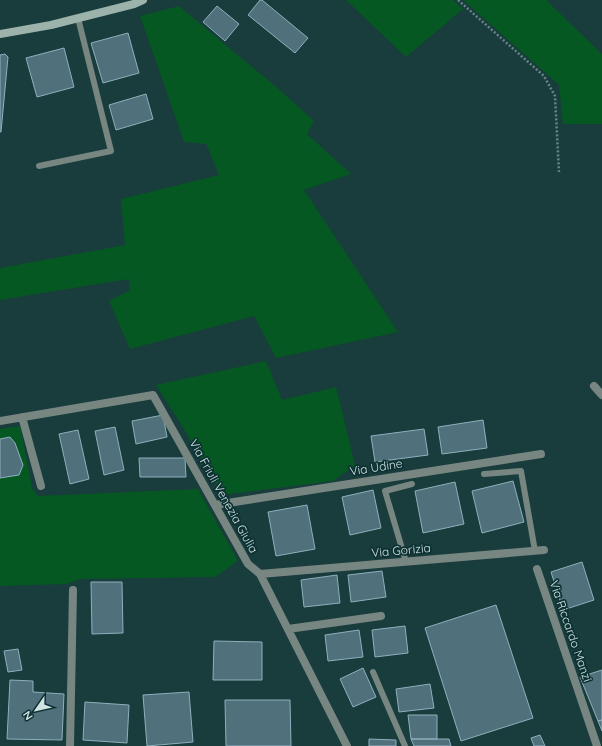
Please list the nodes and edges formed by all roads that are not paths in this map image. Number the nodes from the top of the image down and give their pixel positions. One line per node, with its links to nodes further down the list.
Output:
1 (144, 0): 2 (street)
2 (78, 18): 3 (street); 4 (lane)
3 (0, 34)
4 (39, 166)
5 (594, 386): 6 (street)
6 (602, 395)
7 (22, 417): 8 (street, Via Friuli Venezia Giulia); 12 (street); 13 (street, Via Friuli Venezia Giulia)
8 (0, 421)
9 (541, 454): 13 (street, Via Udine)
10 (484, 474): 15 (lane)
11 (412, 484): 16 (lane)
12 (41, 486)
13 (215, 504): 18 (street, Via Friuli Venezia Giulia)
14 (544, 550): 15 (street, Via Gorizia)
15 (535, 551): 16 (street, Via Gorizia)
16 (406, 562): 18 (street, Via Gorizia)
17 (537, 569): 26 (street, Via Riccardo Manzi)
18 (260, 574): 21 (street, Via Friuli Venezia Giulia)
19 (73, 590): 23 (street)
20 (381, 616): 21 (street)
21 (288, 629): 24 (street, Via Friuli Venezia Giulia)
22 (373, 672): 25 (lane)
23 (70, 746)
24 (347, 746)
25 (405, 746)
26 (597, 746)

